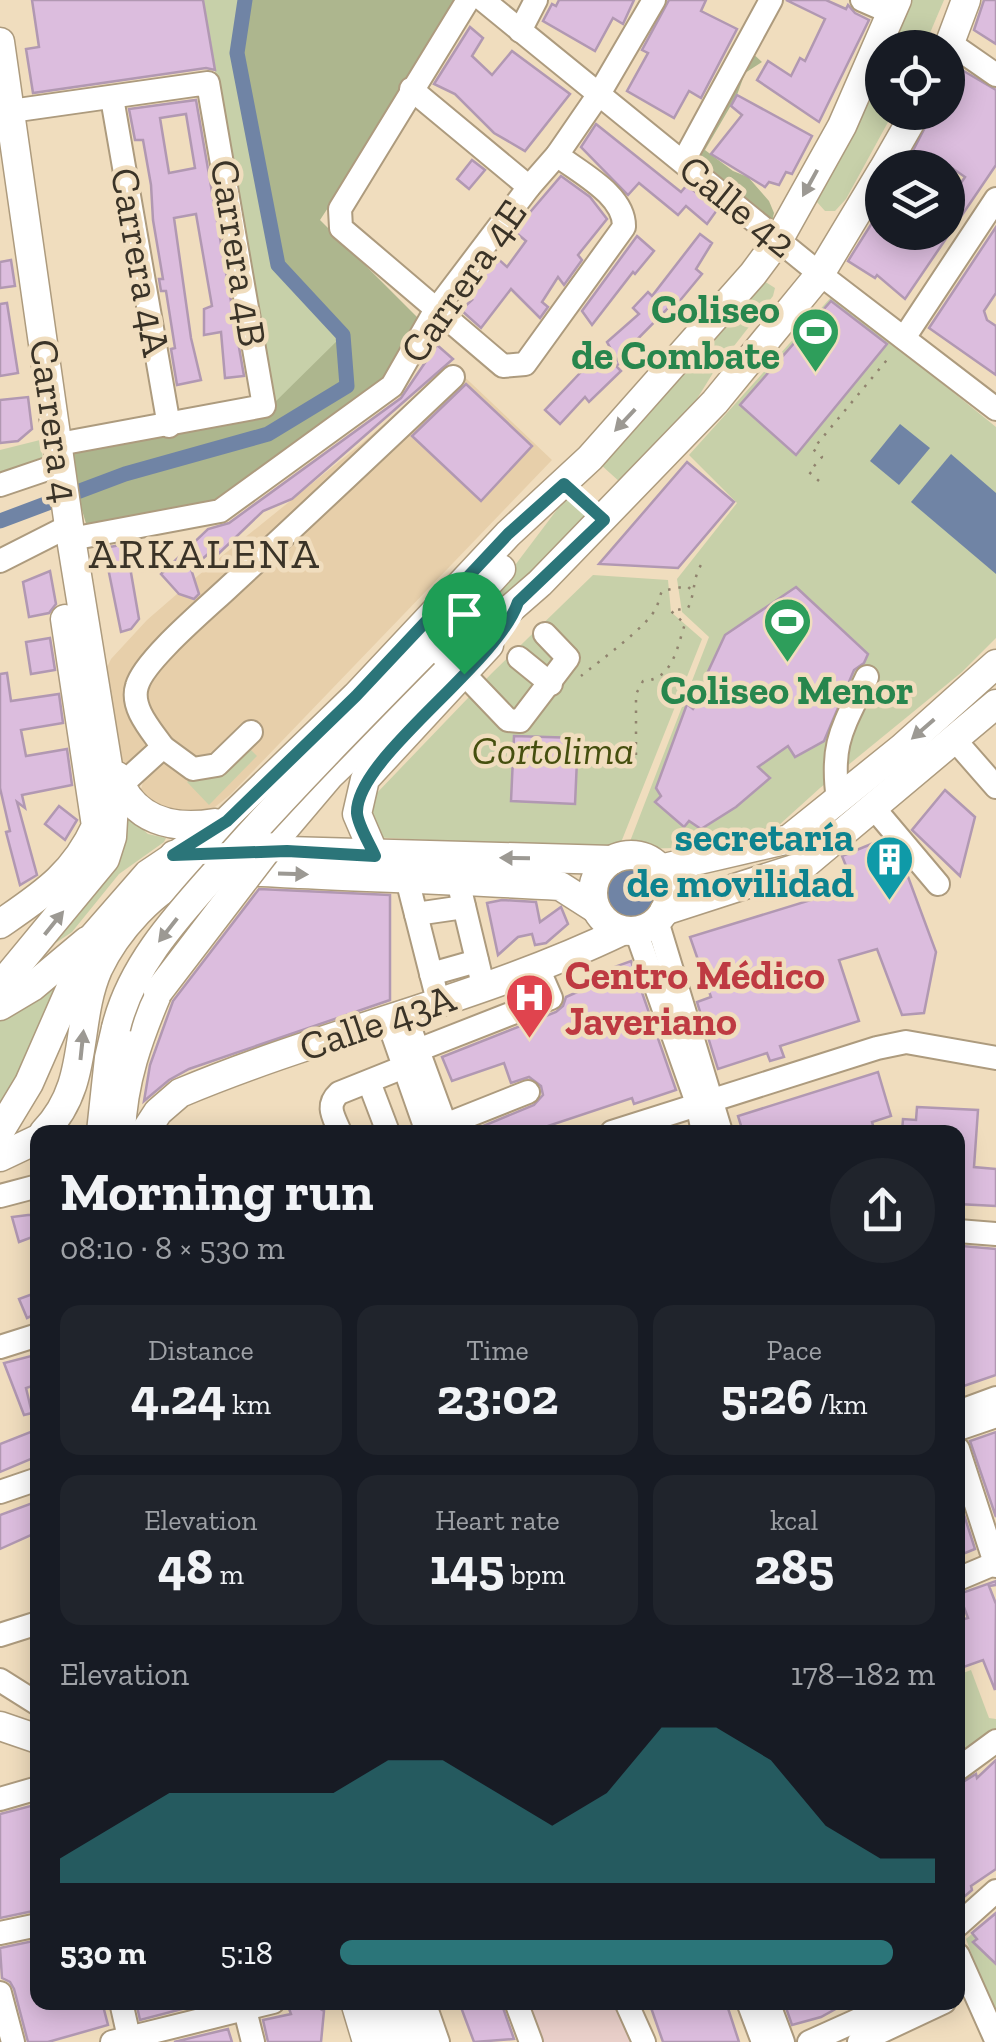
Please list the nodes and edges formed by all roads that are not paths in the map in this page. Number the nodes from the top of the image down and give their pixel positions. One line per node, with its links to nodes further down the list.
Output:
1 (468, 0): 14 (street)
2 (482, 0): 10 (street, Calle 42)
3 (536, 0): 10 (street)
4 (654, 0): 15 (street, Carrera 4E)
5 (771, 0): 19 (street)
6 (862, 0): 8 (street)
7 (966, 0): 9 (main road)
8 (894, 7): 24 (main road, one-way to 24)
9 (955, 30)
10 (520, 31): 15 (street, Calle 42)
11 (0, 42): 17 (main road, Carrera 4)
12 (965, 55): 13 (street)
13 (996, 74)
14 (411, 89): 21 (street); 26 (street)
15 (599, 94): 18 (street, Carrera 4E); 19 (street, Calle 42)
16 (112, 98): 17 (street); 30 (street, Carrera 4A); 30 (street, Carrera 4B)
17 (11, 111): 31 (main road, Carrera 4)
18 (557, 155): 21 (street, Carrera 4E); 26 (street)
19 (683, 162): 24 (street, Calle 42)
20 (0, 163): 31 (main road, Carrera 4)
21 (528, 187): 26 (street, Carrera 4E)
22 (865, 199): 25 (main road)
23 (996, 199): 27 (street)
24 (779, 239): 25 (street, Calle 42); 33 (main road, one-way to 33)
25 (820, 274): 27 (street, Calle 42); 39 (main road)
26 (435, 311): 34 (street, Carrera 4E)
27 (899, 344): 29 (street, Calle 42)
28 (453, 377): 45 (street)
29 (996, 409)
30 (169, 426): 31 (street)
31 (56, 467): 32 (street); 34 (main road, Carrera 4)
32 (0, 485)
33 (542, 505): 39 (main road); 51 (main road)
34 (62, 528): 35 (street); 46 (main road, Carrera 4); 62 (main road, Carrera 4)
35 (0, 561)
36 (545, 634): 41 (street)
37 (520, 658): 41 (street)
38 (996, 664): 49 (main road, one-way to 49)
39 (442, 666): 41 (street); 53 (main road); 76 (main road, one-way to 76, bridge); 77 (main road, bridge)
40 (867, 677): 49 (street)
41 (550, 684)
42 (996, 704): 44 (main road, Calle 43A)
43 (251, 732): 45 (street)
44 (954, 740): 48 (street); 50 (main road, Calle 43A)
45 (164, 747): 47 (street)
46 (106, 748): 47 (main road); 66 (main road, Carrera 4, one-way to 46)
47 (120, 786): 51 (main road)
48 (996, 786)
49 (838, 800): 55 (main road)
50 (874, 807): 57 (street); 61 (main road, Calle 43A)
51 (227, 821): 52 (main road)
52 (173, 855): 53 (main road); 63 (main road)
53 (375, 856): 54 (main road, one-way to 53)
54 (612, 860): 55 (main road); 59 (main road)
55 (660, 869): 61 (main road)
56 (407, 879): 58 (main road); 60 (street); 75 (main road, one-way to 56)
57 (938, 884)
58 (461, 894): 59 (main road); 60 (street); 65 (street)
59 (596, 909): 61 (main road)
60 (416, 914): 67 (street)
61 (645, 923): 64 (main road, Calle 43A); 74 (street)
62 (0, 924)
63 (85, 943): 68 (main road); 87 (main road)
64 (538, 968): 65 (main road, Calle 43A); 71 (street)
65 (480, 973): 67 (main road, Calle 43A)
66 (0, 986)
67 (434, 988): 69 (main road, Calle 43A)
68 (0, 1006)
69 (395, 1015): 71 (street); 78 (main road, Calle 43A)
70 (996, 1058): 74 (street)
71 (411, 1059): 72 (street); 81 (street)
72 (369, 1082): 79 (street); 80 (street)
73 (528, 1092): 82 (street)
74 (705, 1101): 83 (street); 84 (street); 85 (street)
75 (52, 1125)
76 (102, 1125)
77 (121, 1125)
78 (150, 1125)
79 (337, 1125)
80 (385, 1125)
81 (438, 1125)
82 (452, 1125)
83 (633, 1125)
84 (703, 1125)
85 (717, 1125)
86 (30, 1142): 87 (main road)
87 (2, 1148)
88 (30, 1188): 89 (street)
89 (1, 1194)
90 (965, 1232): 91 (street)
91 (996, 1234)
92 (30, 1338): 93 (street)
93 (0, 1347)
94 (996, 1398): 95 (street)
95 (965, 1409)
96 (996, 1416): 97 (street)
97 (965, 1427)
98 (965, 1470): 101 (street)
99 (30, 1482): 100 (street)
100 (0, 1492)
101 (996, 1564): 102 (street)
102 (965, 1575)
103 (30, 1626): 104 (street)
104 (0, 1635)
105 (0, 1680): 106 (street)
106 (30, 1699)
107 (0, 1726): 108 (main road)
108 (30, 1736)
109 (996, 1742): 110 (street)
110 (965, 1765)
111 (30, 1790): 112 (street)
112 (0, 1799)
113 (996, 1891): 114 (street)
114 (965, 1920)
115 (30, 1927): 116 (street)
116 (0, 1933)
117 (965, 1992): 131 (street)
118 (0, 1993): 133 (street)
119 (122, 2010): 132 (street)
120 (230, 2010): 132 (street)
121 (245, 2010): 134 (street)
122 (405, 2010): 136 (main road)
123 (427, 2010): 137 (street)
124 (519, 2010): 138 (street)
125 (630, 2010): 139 (street)
126 (751, 2010): 140 (street)
127 (771, 2010): 141 (street)
128 (880, 2010): 142 (street)
129 (927, 2010): 143 (street)
130 (360, 2014): 135 (main road)
131 (996, 2040)
132 (124, 2041)
133 (13, 2042)
134 (252, 2042)
135 (394, 2042)
136 (414, 2042)
137 (438, 2042)
138 (531, 2042)
139 (644, 2042)
140 (763, 2042)
141 (782, 2042)
142 (808, 2042)
143 (859, 2042)

